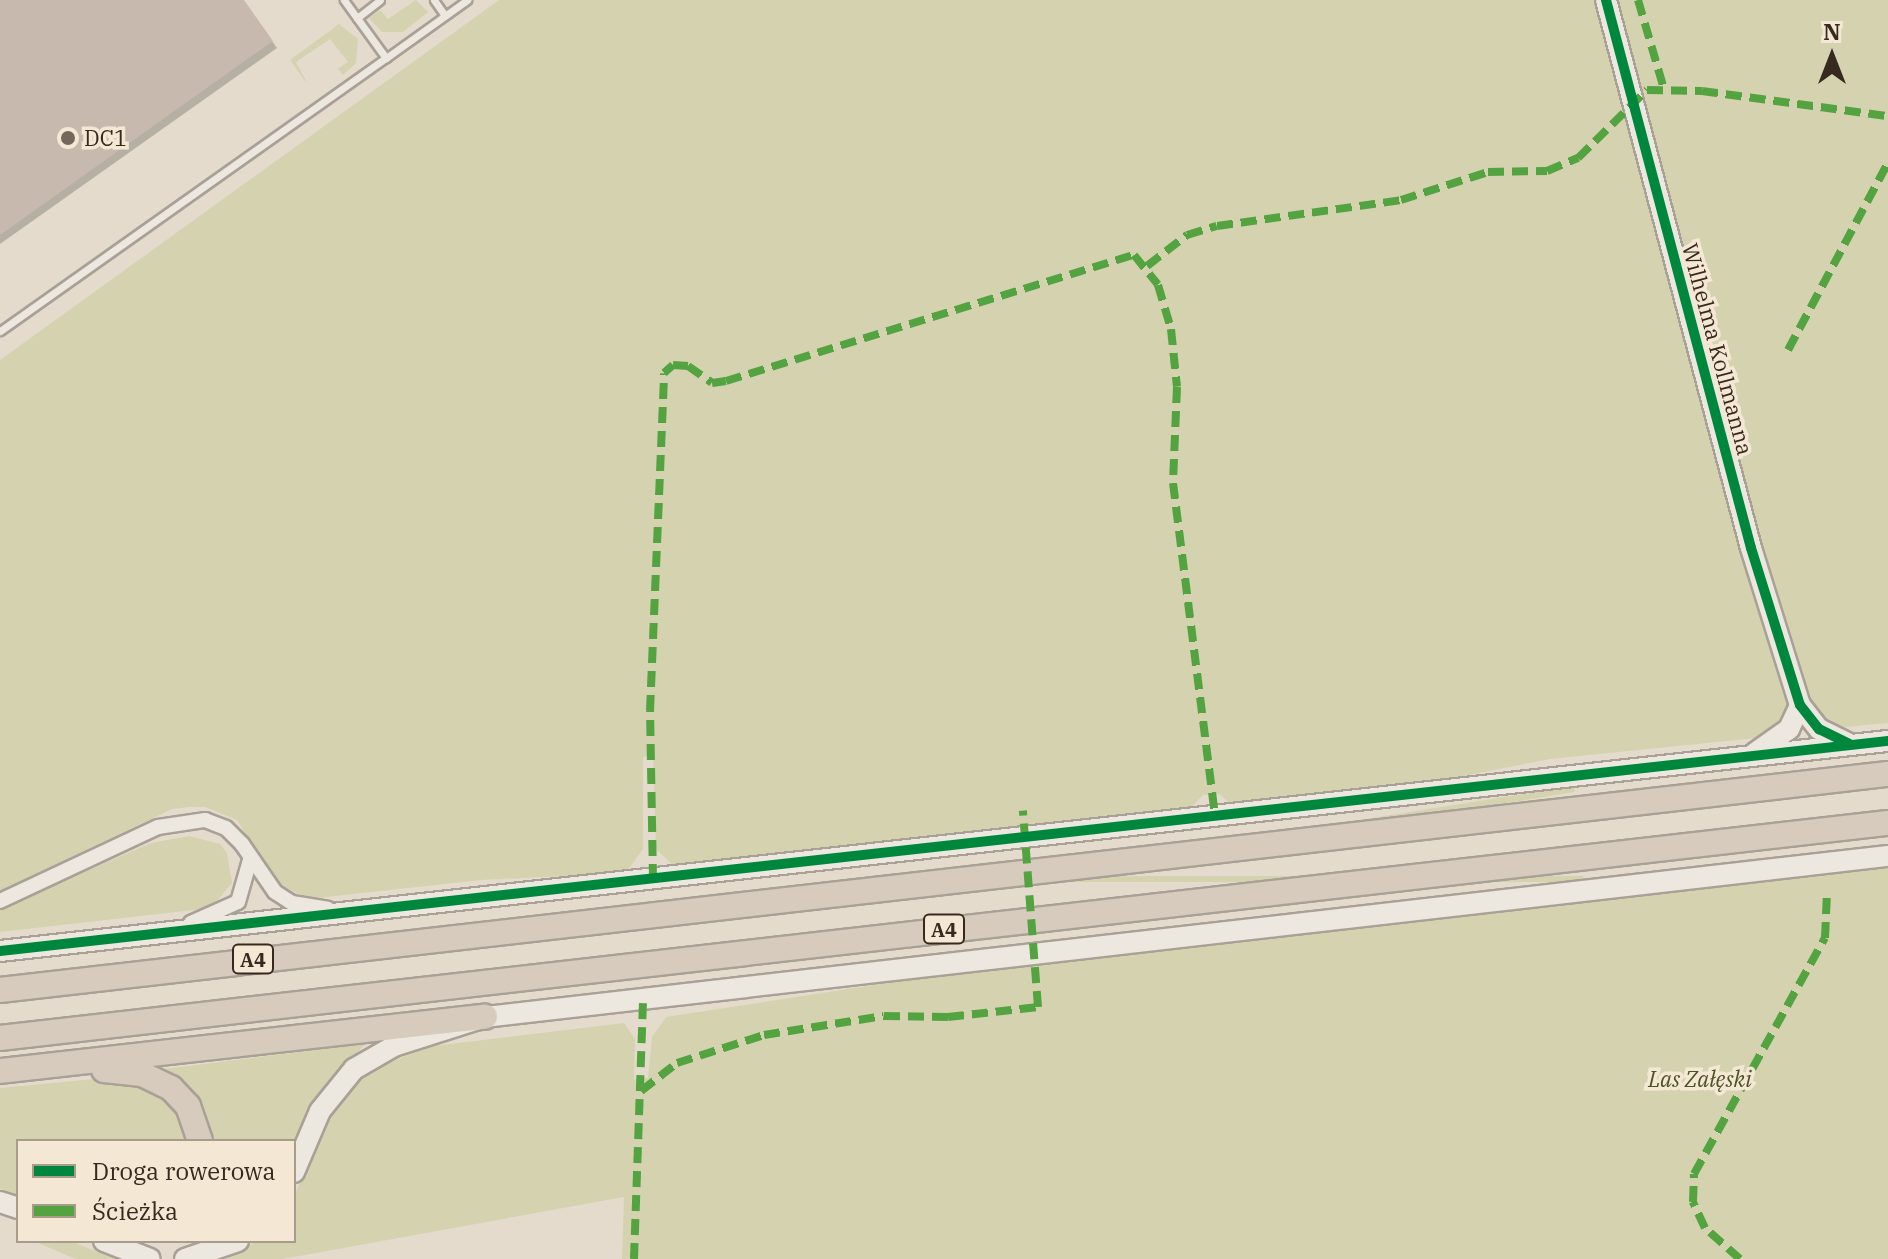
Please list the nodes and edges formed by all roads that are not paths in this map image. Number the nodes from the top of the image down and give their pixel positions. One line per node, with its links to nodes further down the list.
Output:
1 (344, 0): 7 (lane)
2 (380, 0): 7 (lane)
3 (434, 0): 6 (lane)
4 (467, 0): 6 (lane)
5 (1606, 0): 10 (street, Wilhelma Kollmanna)
6 (445, 16): 8 (lane)
7 (357, 18): 8 (lane)
8 (386, 58): 9 (lane)
9 (0, 331)
10 (1800, 705): 12 (street); 13 (street)
11 (1888, 741): 12 (street)
12 (1852, 745): 13 (street)
13 (1750, 756): 19 (street)
14 (1888, 774): 22 (highway, A4)
15 (1888, 823): 24 (highway, A4)
16 (1888, 856): 23 (street)
17 (250, 860): 18 (street); 19 (street); 20 (street)
18 (0, 901)
19 (348, 912): 20 (street)
20 (168, 931): 21 (street)
21 (0, 951)
22 (0, 990)
23 (485, 1017): 25 (highway); 28 (street)
24 (0, 1038)
25 (71, 1062): 26 (highway); 27 (highway)
26 (0, 1071)
27 (199, 1139)
28 (296, 1167)
29 (109, 1243): 31 (street)
30 (232, 1243): 32 (street)
31 (150, 1259)
32 (185, 1259)

